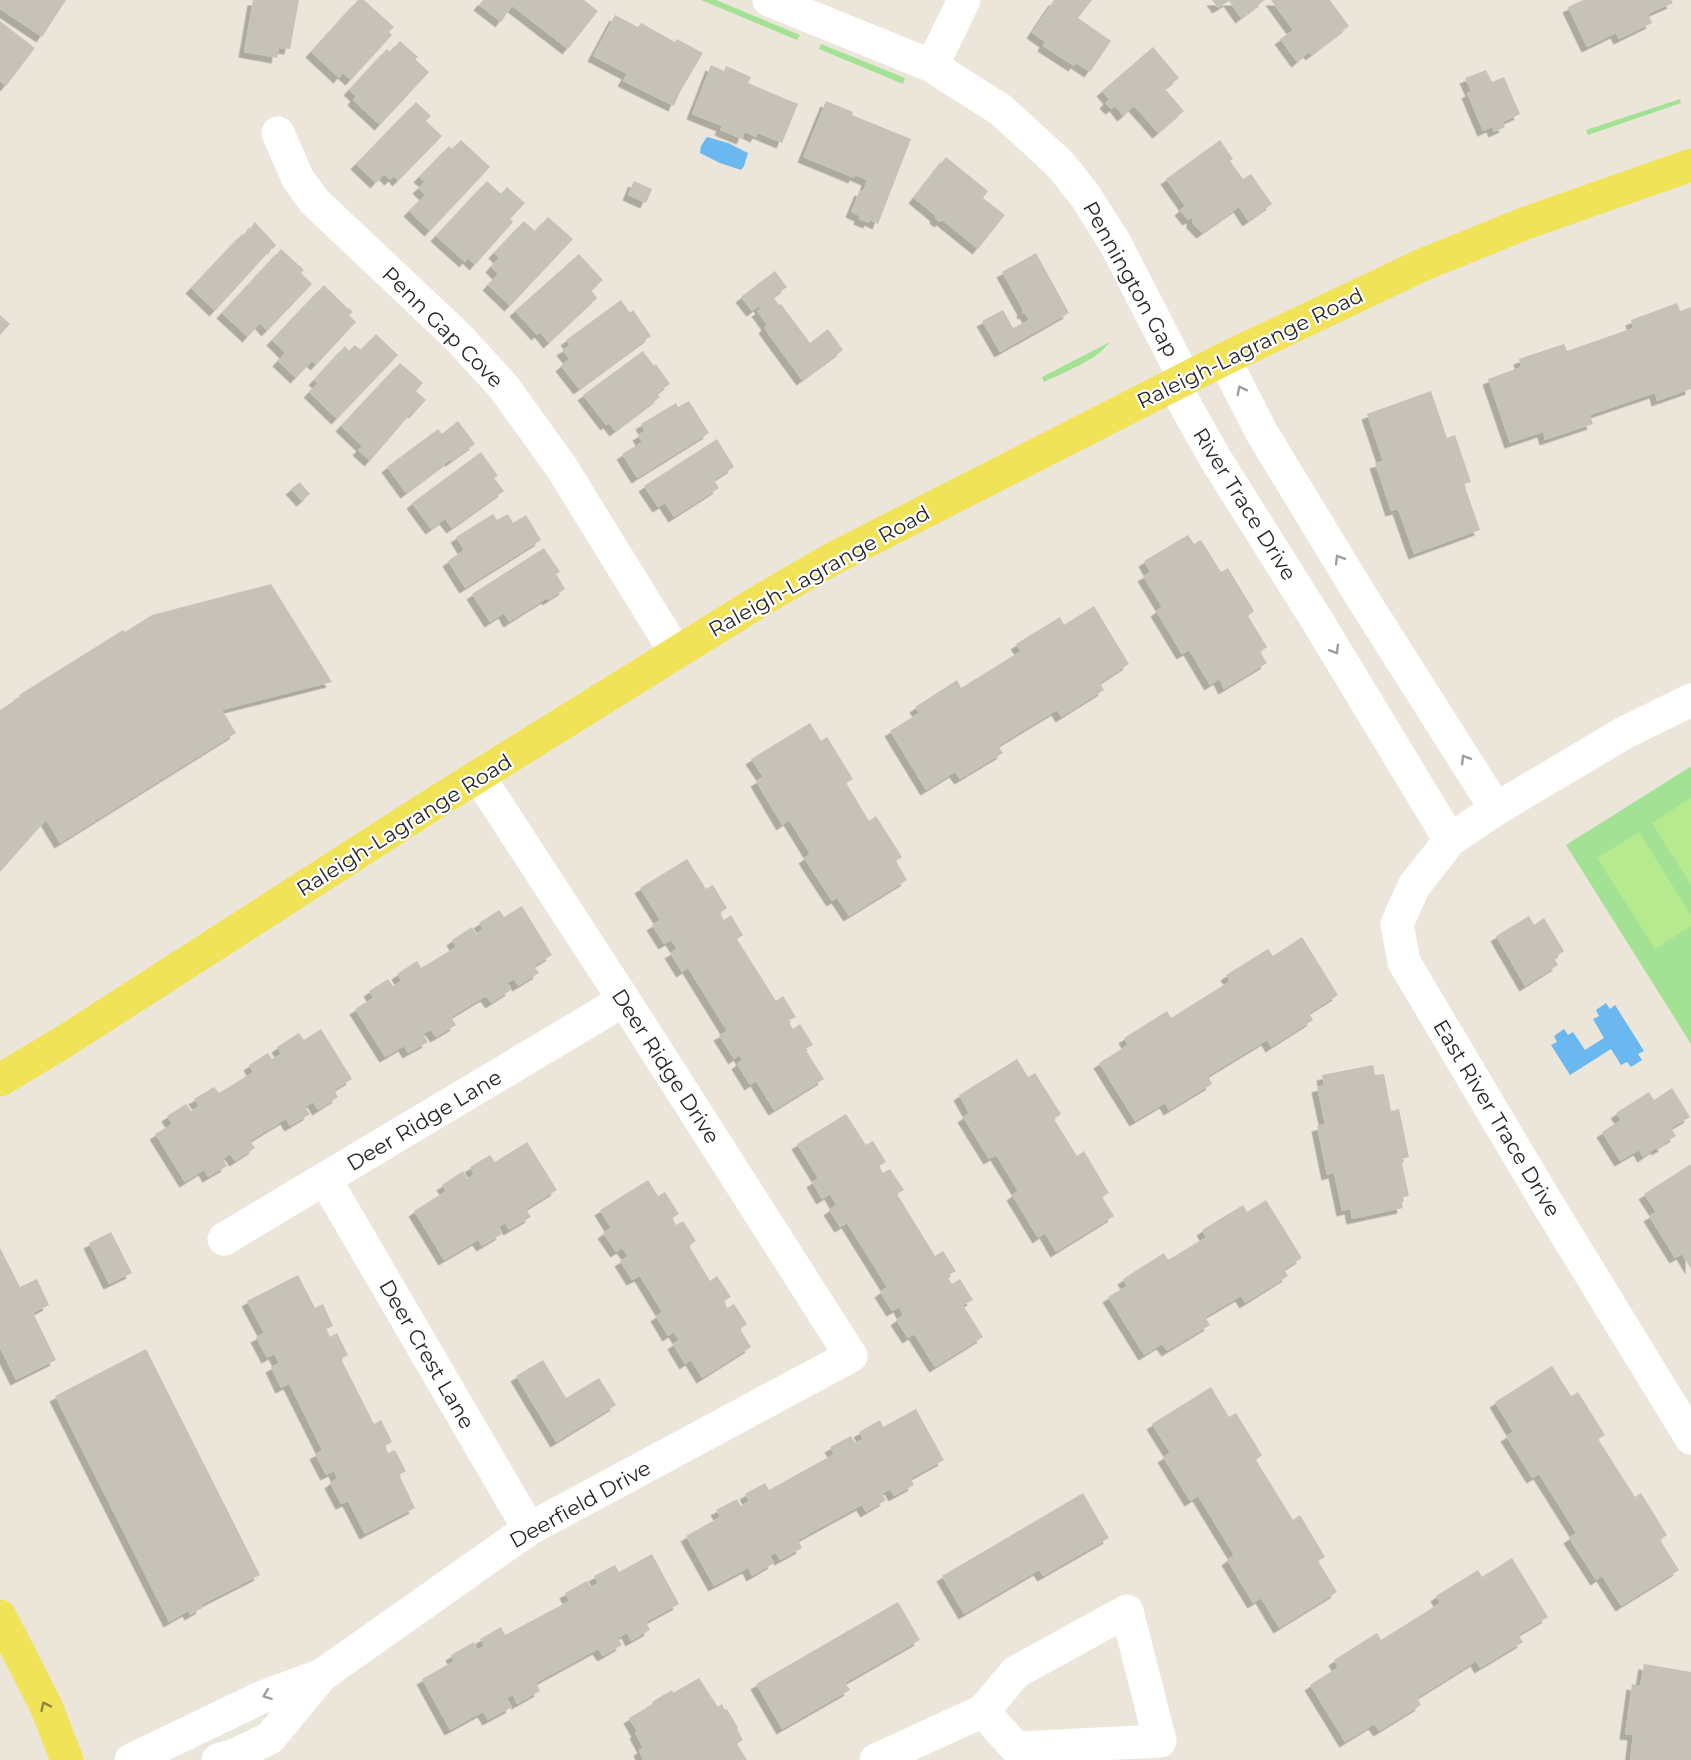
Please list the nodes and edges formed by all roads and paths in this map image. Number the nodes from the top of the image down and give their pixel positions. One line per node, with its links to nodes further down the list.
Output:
1 (769, 0): 3 (street, Pennington Gap)
2 (964, 0): 3 (street)
3 (932, 66): 7 (street, Pennington Gap)
4 (278, 133): 10 (street, Penn Gap Cove)
5 (1691, 165): 6 (main road, Raleigh-Lagrange Road)
6 (1224, 359): 7 (main road, Raleigh-Lagrange Road); 8 (street, one-way to 6)
7 (1180, 382): 9 (street, River Trace Drive); 10 (main road, Raleigh-Lagrange Road)
8 (1361, 596): 9 (street); 13 (street, one-way to 8)
9 (1318, 622): 14 (street, River Trace Drive, one-way to 14)
10 (676, 652): 12 (main road, Raleigh-Lagrange Road)
11 (1691, 700): 13 (street, East River Trace Drive)
12 (479, 777): 15 (street, Deer Ridge Drive); 16 (main road, Raleigh-Lagrange Road)
13 (1496, 809): 14 (street, East River Trace Drive)
14 (1450, 840): 20 (street, East River Trace Drive)
15 (624, 1000): 17 (street, Deer Ridge Lane); 19 (street, Deer Ridge Drive)
16 (0, 1080)
17 (325, 1179): 18 (street, Deer Ridge Lane); 21 (street, Deer Crest Lane)
18 (224, 1239)
19 (851, 1356): 21 (street, Deerfield Drive)
20 (1691, 1438)
21 (529, 1529): 23 (street, Deerfield Drive)
22 (4, 1632): 25 (main road, one-way to 22)
23 (322, 1675): 26 (street, Deerfield Drive, one-way to 26); 27 (street, Deerfield Drive)
24 (983, 1712): 24 (street); 28 (street)
25 (67, 1760)
26 (131, 1760)
27 (218, 1760)
28 (876, 1760)

